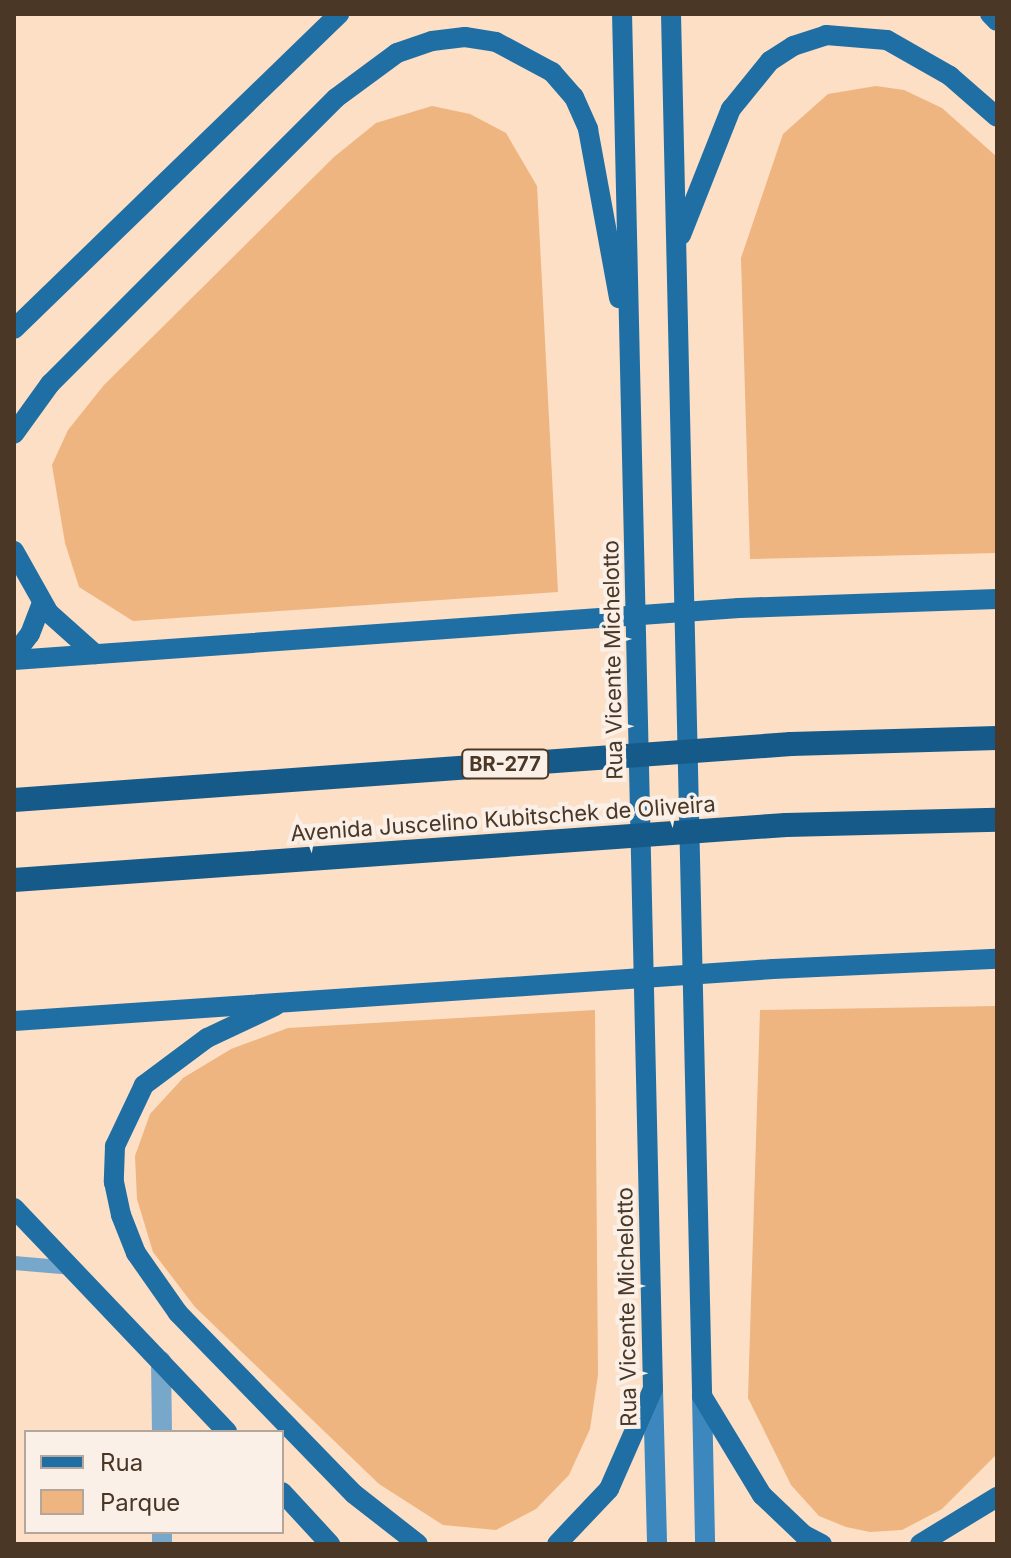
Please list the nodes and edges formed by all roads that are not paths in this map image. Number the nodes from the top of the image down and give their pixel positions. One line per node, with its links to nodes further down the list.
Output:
1 (339, 14): 8 (main road)
2 (622, 14): 9 (main road, Rua Vicente Michelotto)
3 (671, 14): 7 (main road)
4 (990, 14): 5 (main road)
5 (997, 21)
6 (997, 117): 7 (main road)
7 (676, 250): 28 (main road)
8 (14, 329)
9 (630, 361): 10 (main road); 27 (main road, Rua Vicente Michelotto)
10 (14, 434)
11 (14, 551): 13 (main road)
12 (993, 598): 14 (main road)
13 (42, 602): 14 (main road); 15 (main road)
14 (95, 654): 15 (main road)
15 (14, 658)
16 (997, 738): 17 (highway, BR-277)
17 (14, 800)
18 (997, 820): 19 (highway, Avenida Juscelino Kubitschek de Oliveira)
19 (14, 880)
20 (997, 959): 21 (main road)
21 (287, 1000): 22 (main road); 34 (main road)
22 (14, 1021)
23 (14, 1208): 25 (main road)
24 (14, 1263): 25 (lane)
25 (73, 1268): 26 (main road)
26 (161, 1361): 29 (street); 30 (main road)
27 (653, 1389): 35 (main road); 36 (main road, Rua Vicente Michelotto)
28 (702, 1396): 37 (main road); 38 (main road)
29 (162, 1430)
30 (225, 1430)
31 (284, 1494): 33 (main road)
32 (997, 1497): 39 (main road)
33 (330, 1544)
34 (418, 1544)
35 (557, 1544)
36 (657, 1544)
37 (705, 1544)
38 (822, 1544)
39 (920, 1544)

